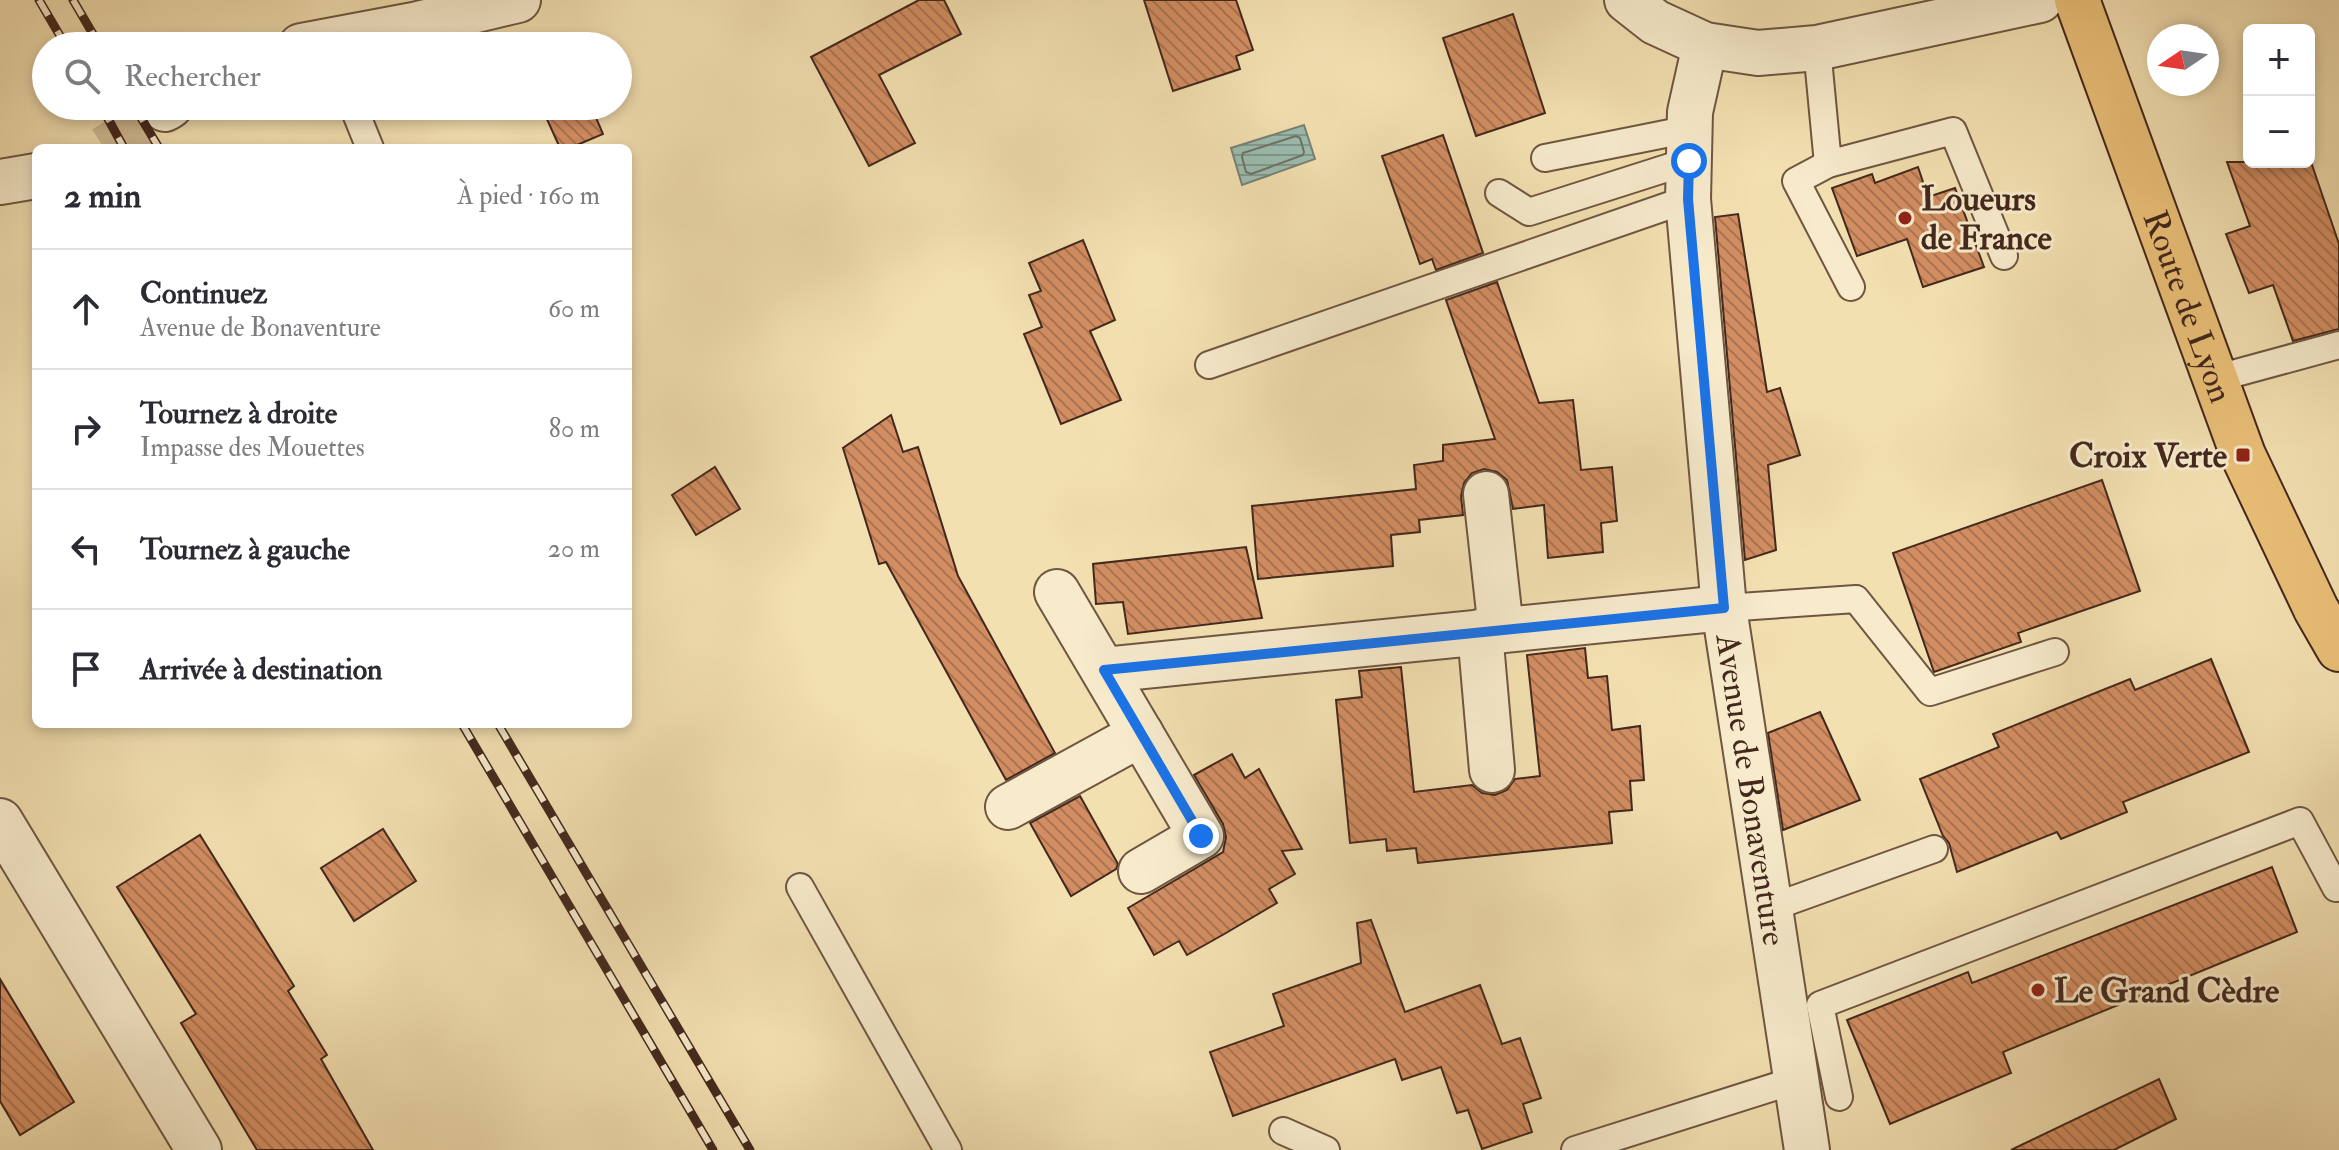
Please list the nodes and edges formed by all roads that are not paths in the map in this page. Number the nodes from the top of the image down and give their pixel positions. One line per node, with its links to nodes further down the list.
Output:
1 (518, 0): 5 (street)
2 (1627, 0): 7 (street)
3 (2040, 0): 8 (street)
4 (2077, 0): 21 (main road, Route de Lyon)
5 (414, 12): 6 (street)
6 (354, 32)
7 (1705, 45): 8 (street); 12 (street, Avenue de Bonaventure)
8 (1817, 48): 13 (lane)
9 (359, 120): 10 (lane)
10 (368, 144)
11 (1545, 158): 12 (lane)
12 (1689, 163): 16 (lane); 20 (lane); 24 (street, Avenue de Bonaventure)
13 (1828, 164): 17 (lane); 18 (lane)
14 (32, 177): 15 (street)
15 (0, 182)
16 (1499, 193)
17 (2004, 256)
18 (1851, 287)
19 (2339, 345): 21 (lane)
20 (1209, 365)
21 (2214, 379): 26 (main road, Route de Lyon)
22 (1486, 494): 25 (street)
23 (1057, 592): 28 (street)
24 (1724, 608): 25 (street); 27 (lane); 37 (street, Avenue de Bonaventure)
25 (1491, 631): 28 (street); 30 (street)
26 (2339, 649)
27 (2055, 652)
28 (1104, 670): 29 (street)
29 (1141, 734): 31 (street); 34 (street)
30 (1492, 770)
31 (1008, 807)
32 (0, 821): 41 (street)
33 (1934, 849): 37 (lane)
34 (1141, 871)
35 (800, 887): 42 (lane)
36 (2338, 890): 39 (lane)
37 (1770, 908): 38 (street, Avenue de Bonaventure)
38 (1796, 1080): 44 (lane); 45 (street, Avenue de Bonaventure)
39 (1839, 1097)
40 (1283, 1131): 43 (lane)
41 (199, 1150)
42 (948, 1150)
43 (1326, 1150)
44 (1575, 1150)
45 (1807, 1150)

